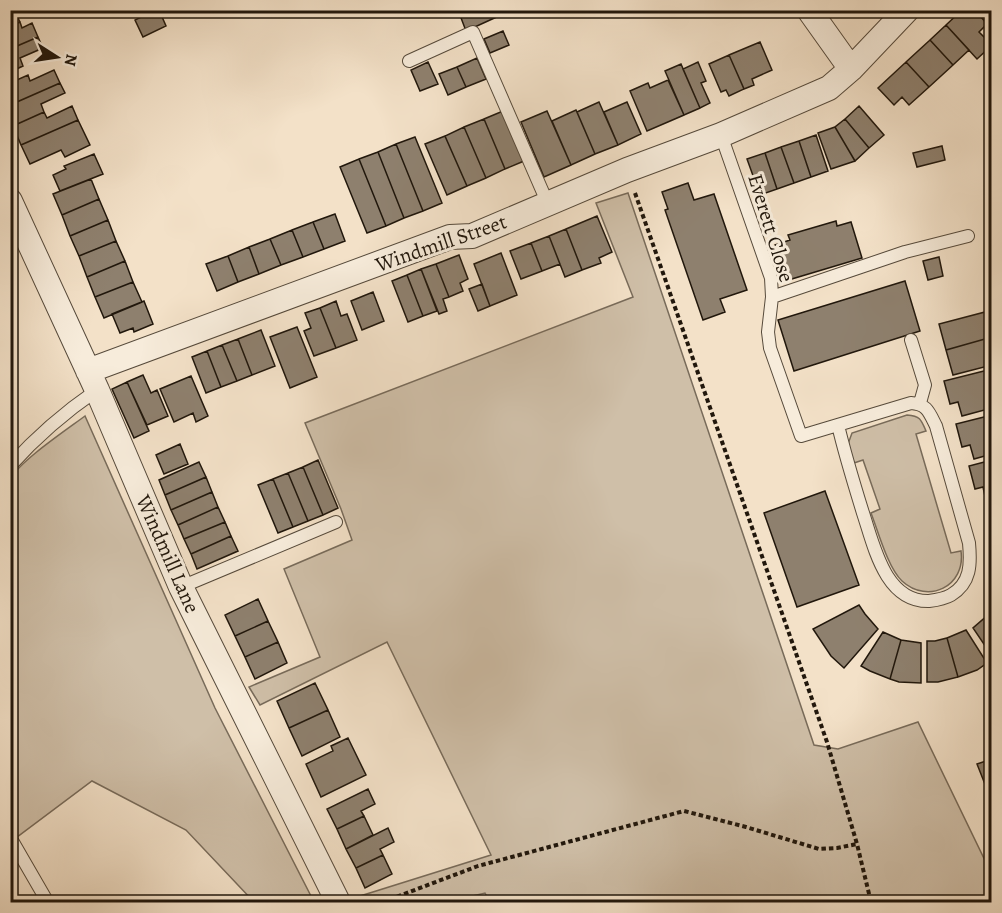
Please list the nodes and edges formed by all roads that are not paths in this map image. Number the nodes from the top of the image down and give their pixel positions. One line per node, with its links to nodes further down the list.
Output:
1 (809, 10): 4 (street)
2 (907, 10): 4 (street, Windmill Street)
3 (410, 61): 7 (lane)
4 (851, 69): 5 (street, Windmill Street)
5 (721, 135): 7 (street, Windmill Street); 9 (lane, Everett Close)
6 (10, 201): 11 (street, Windmill Lane)
7 (548, 204): 11 (street, Windmill Street)
8 (968, 236): 9 (lane)
9 (772, 297): 13 (lane, Everett Close)
10 (911, 340): 12 (lane)
11 (92, 380): 14 (lane); 16 (street, Windmill Lane)
12 (920, 403): 13 (lane); 13 (lane)
13 (838, 425)
14 (10, 466)
15 (336, 522): 16 (lane)
16 (181, 587): 19 (street, Windmill Lane)
17 (10, 837): 18 (lane)
18 (52, 903)
19 (338, 903)

